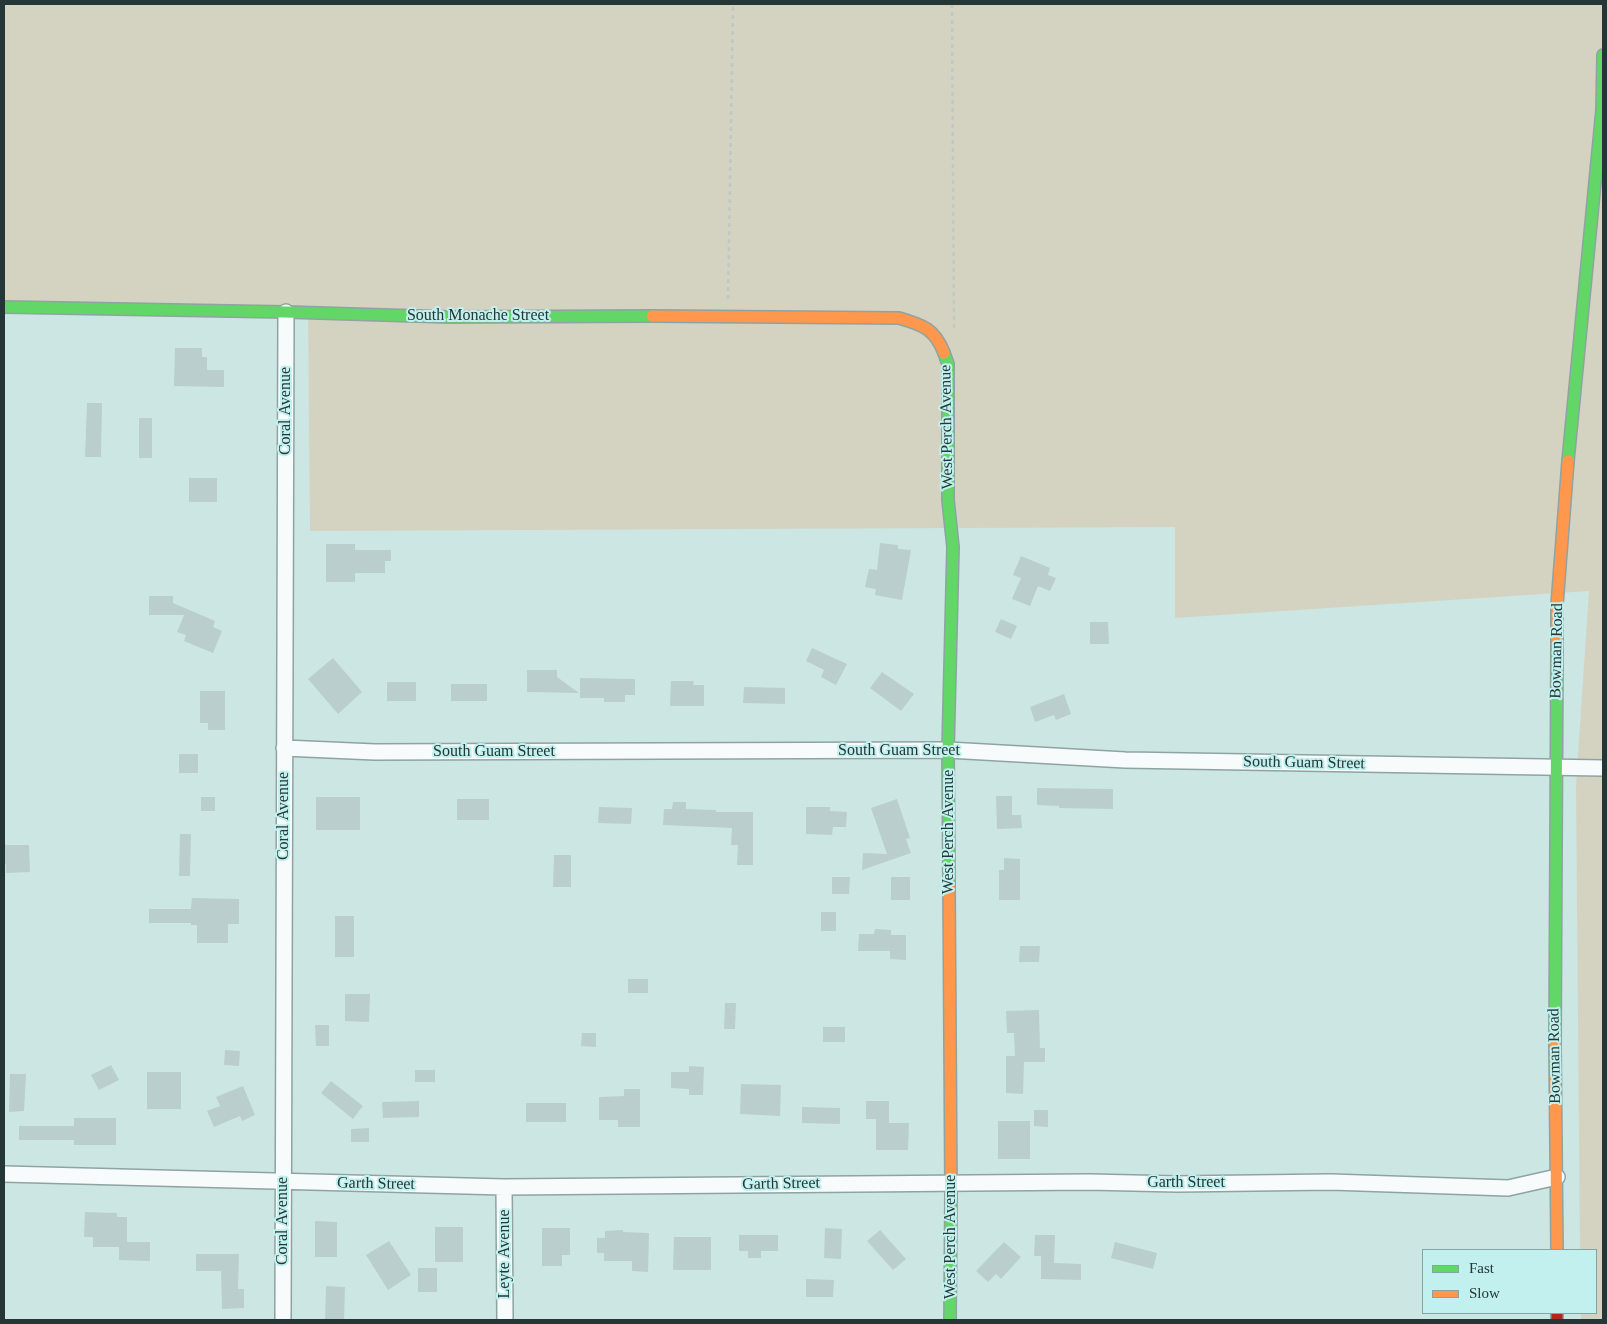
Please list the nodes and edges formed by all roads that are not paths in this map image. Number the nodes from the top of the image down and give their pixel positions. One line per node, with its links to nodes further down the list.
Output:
1 (1603, 55): 7 (street, Bowman Road)
2 (4, 307): 3 (street, South Monache Street)
3 (286, 312): 4 (street, South Monache Street); 5 (street, Coral Avenue)
4 (942, 345): 6 (street, West Perch Avenue)
5 (284, 748): 6 (street, South Guam Street); 11 (street, Coral Avenue)
6 (948, 750): 7 (street, South Guam Street); 12 (street, West Perch Avenue)
7 (1555, 767): 8 (street, South Guam Street); 10 (street, Bowman Road)
8 (1603, 768)
9 (4, 1174): 11 (street, Garth Street)
10 (1557, 1177): 12 (street, Garth Street); 14 (street, Bowman Road)
11 (283, 1182): 13 (street, Garth Street); 15 (street, Coral Avenue)
12 (951, 1182): 13 (street, Garth Street); 17 (street, West Perch Avenue)
13 (504, 1187): 16 (street, Leyte Avenue)
14 (1557, 1249)
15 (283, 1320)
16 (505, 1320)
17 (950, 1320)

